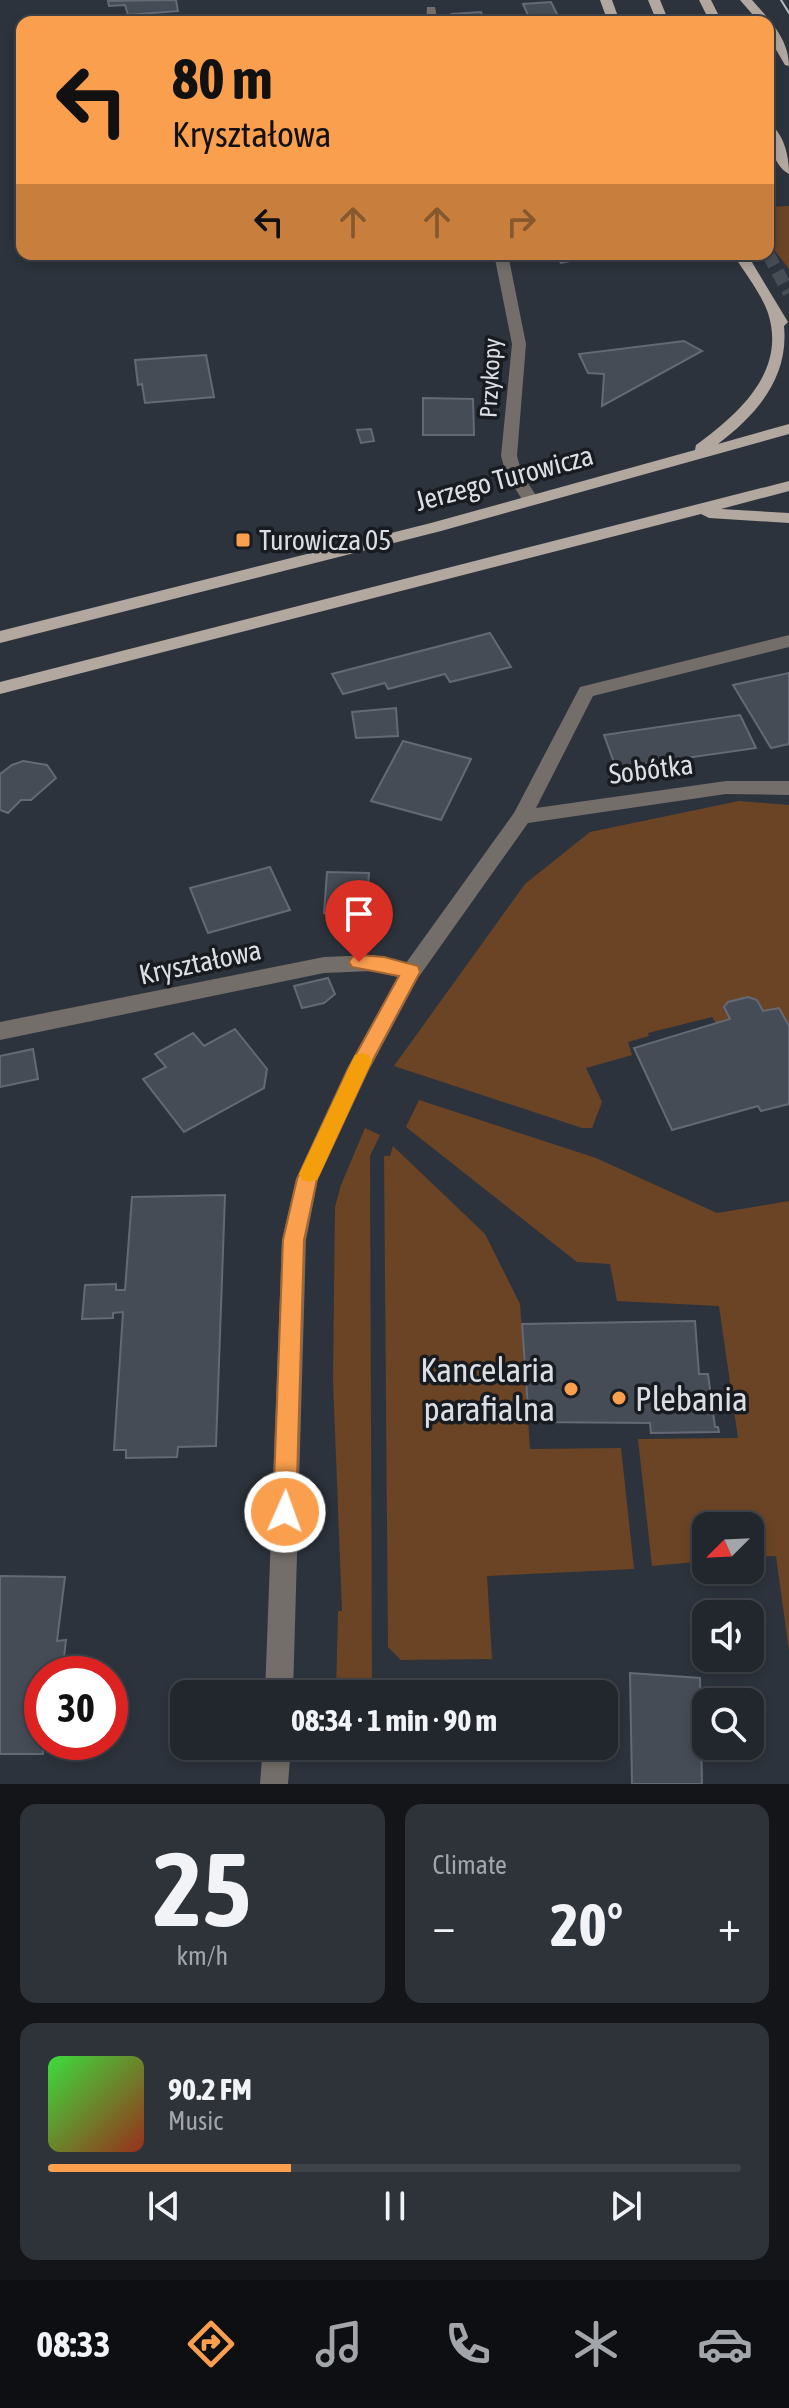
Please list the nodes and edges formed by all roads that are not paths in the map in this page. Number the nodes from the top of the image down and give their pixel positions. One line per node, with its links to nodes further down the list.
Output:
1 (746, 0): 2 (main road)
2 (759, 16)
3 (774, 37): 4 (main road)
4 (789, 62)
5 (774, 139): 6 (main road)
6 (789, 170)
7 (502, 260): 14 (street, Przykopy)
8 (744, 260): 9 (main road)
9 (775, 311): 10 (main road); 12 (main road)
10 (789, 336)
11 (789, 429): 12 (main road, Jerzego Turowicza)
12 (693, 455): 14 (main road, Jerzego Turowicza)
13 (789, 486): 15 (main road)
14 (531, 500): 17 (main road, Jerzego Turowicza)
15 (685, 512): 16 (main road); 19 (main road)
16 (789, 518)
17 (0, 637)
18 (789, 641): 21 (street)
19 (0, 688)
20 (789, 788): 21 (street, Sobótka)
21 (522, 817): 22 (street)
22 (411, 972): 23 (street, Kryształowa); 24 (street)
23 (0, 1031)
24 (279, 1680)
25 (276, 1760): 26 (street)
26 (274, 1784)

